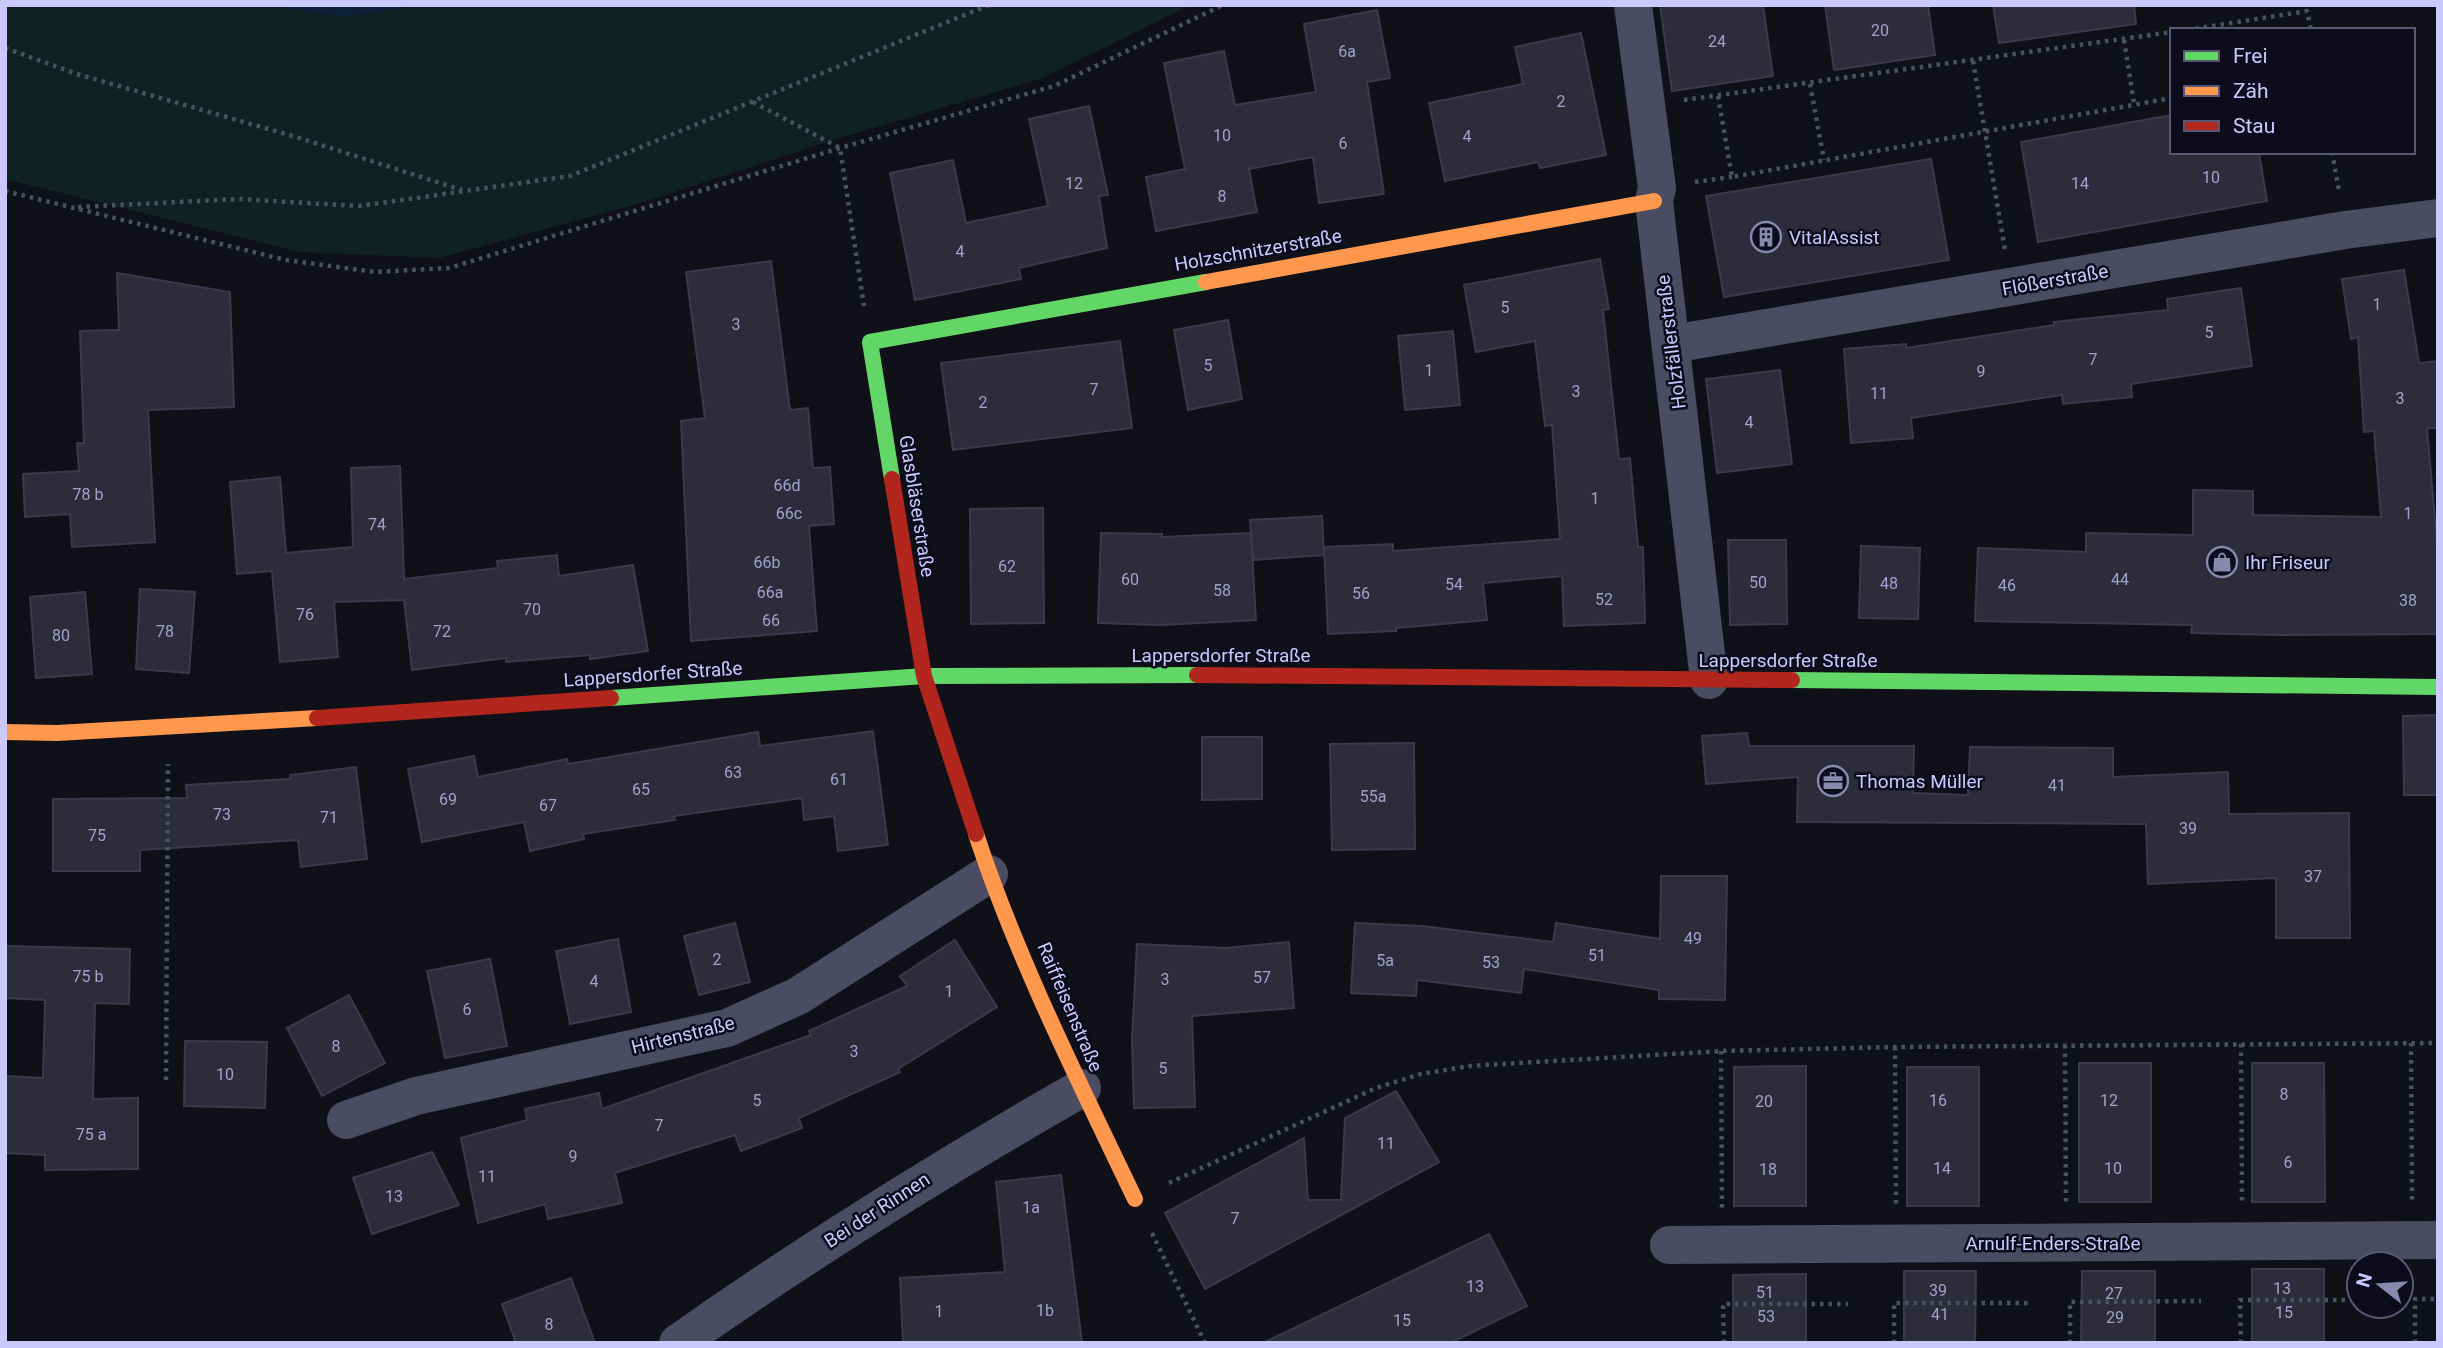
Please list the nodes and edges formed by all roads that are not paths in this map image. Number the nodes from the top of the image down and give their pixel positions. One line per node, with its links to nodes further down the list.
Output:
1 (1633, 5): 2 (street, Holzfällerstraße)
2 (1654, 201): 4 (street, Holzschnitzerstraße); 5 (street, Holzfällerstraße)
3 (2438, 218): 5 (street, Flößerstraße)
4 (870, 342): 6 (street, Glasbläserstraße)
5 (1672, 344): 7 (street, Holzfällerstraße)
6 (924, 676): 7 (street, Lappersdorfer Straße); 9 (street, Lappersdorfer Straße); 10 (street, Raiffeisenstraße)
7 (1709, 680): 8 (street, Lappersdorfer Straße)
8 (2438, 687)
9 (5, 732)
10 (989, 873): 11 (street, Raiffeisenstraße); 12 (street, Hirtenstraße)
11 (1082, 1088): 13 (street, Raiffeisenstraße); 16 (street, Bei der Rinnen)
12 (346, 1120)
13 (1135, 1199)
14 (2425, 1240): 15 (street, Arnulf-Enders-Straße)
15 (1669, 1245)
16 (678, 1343)

